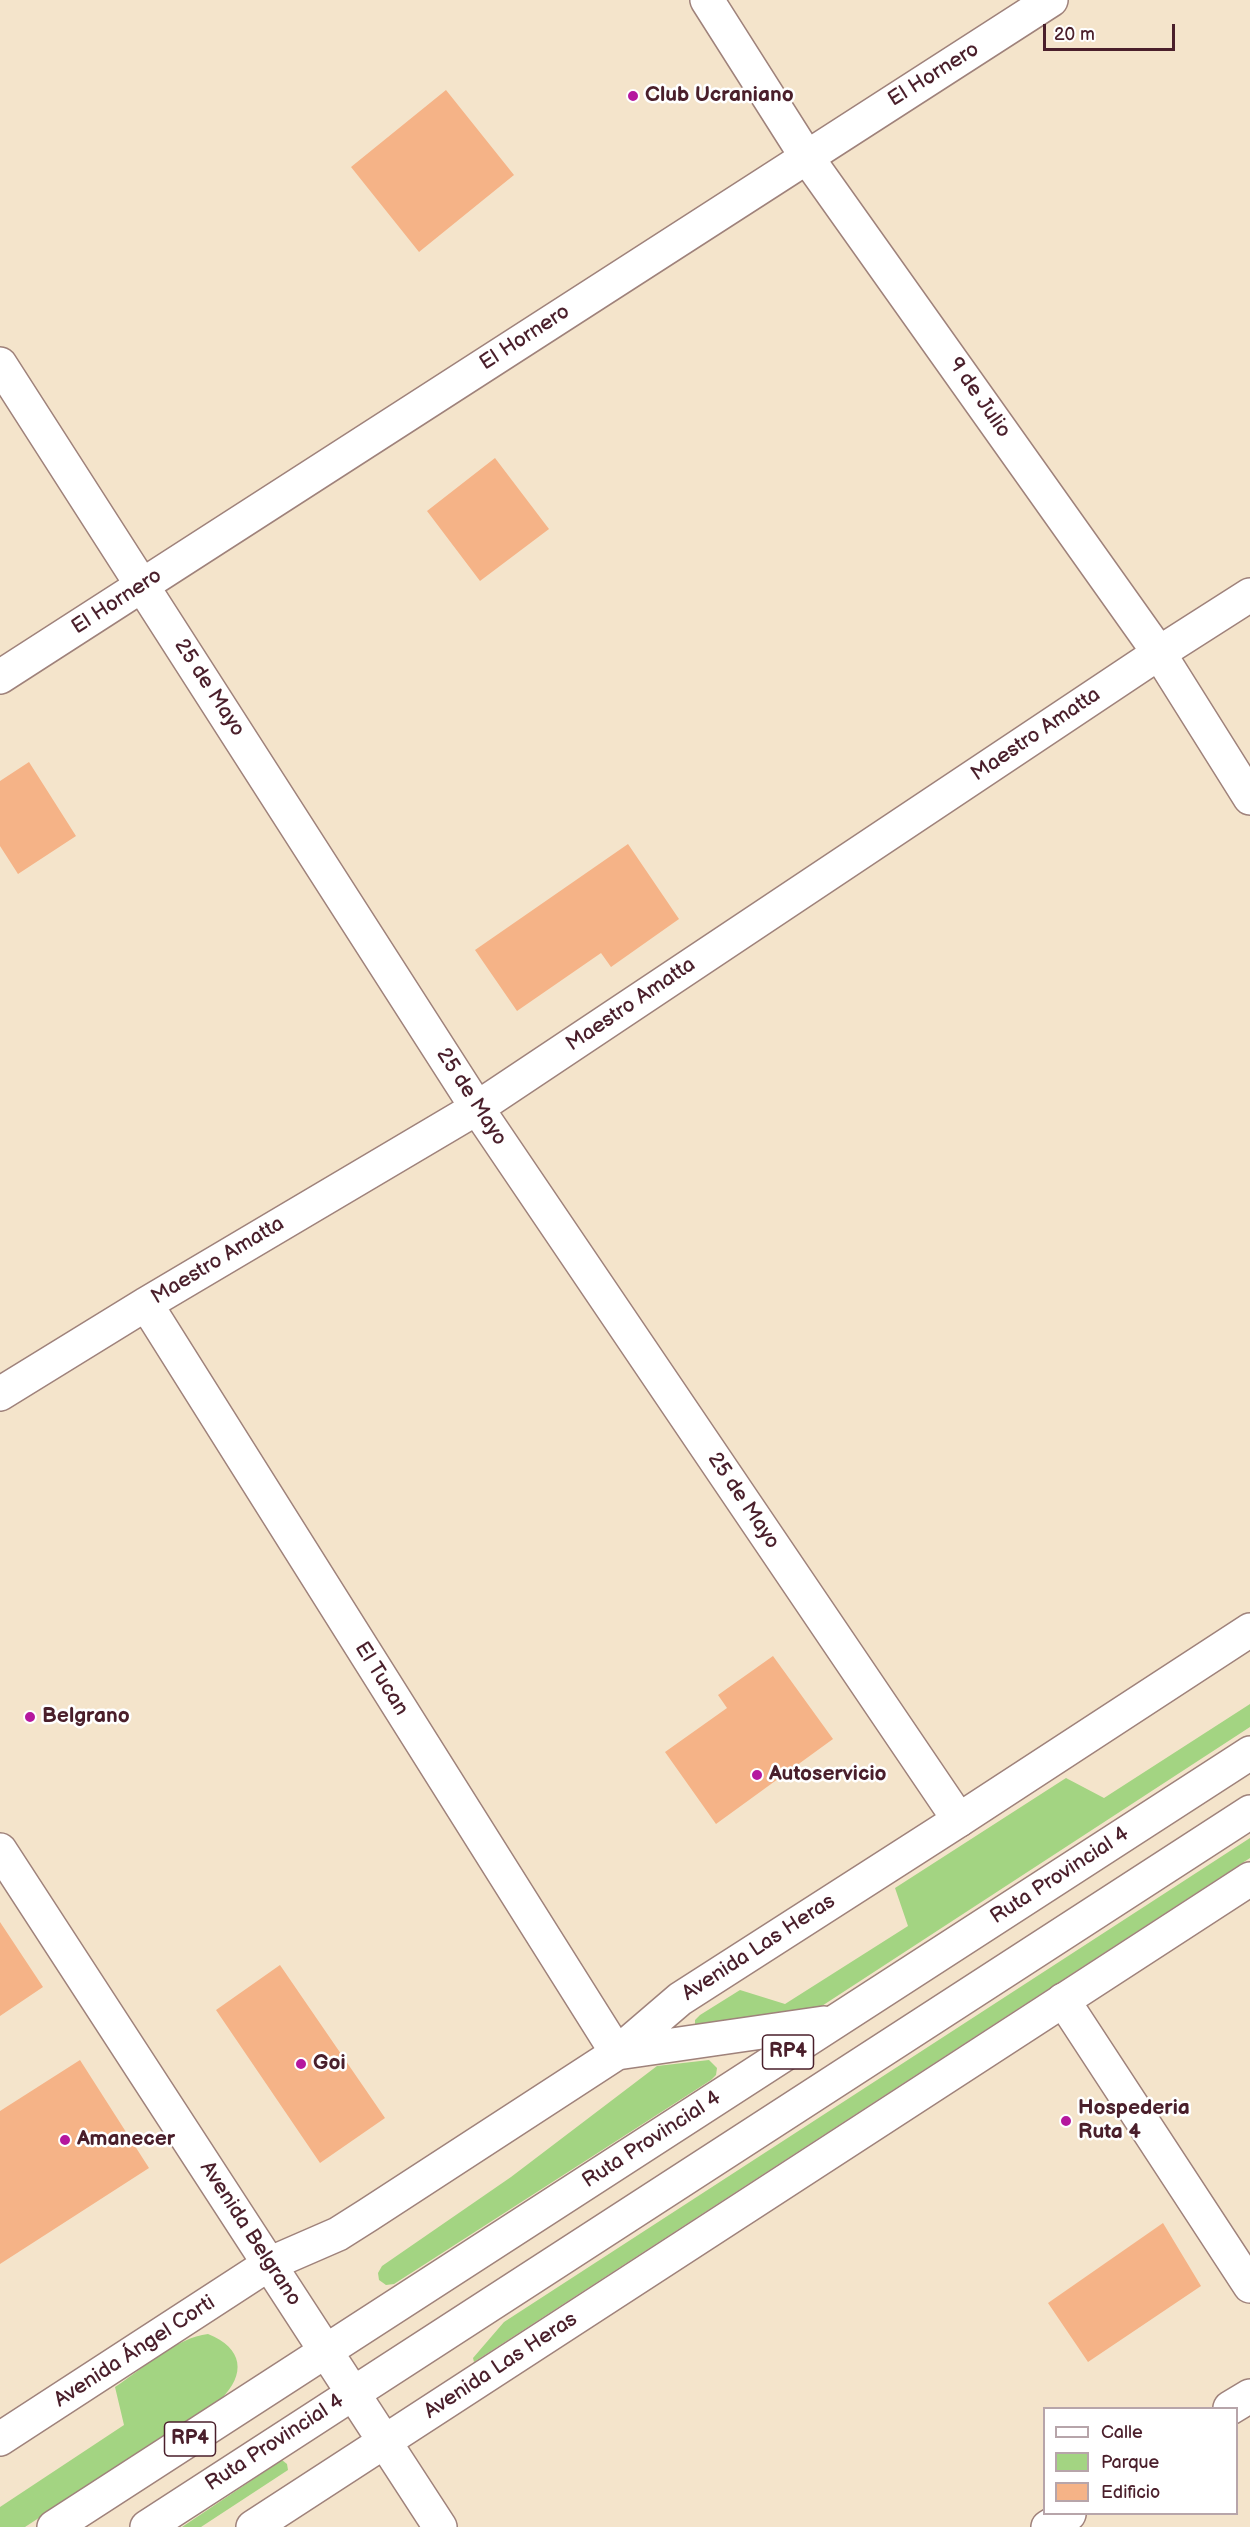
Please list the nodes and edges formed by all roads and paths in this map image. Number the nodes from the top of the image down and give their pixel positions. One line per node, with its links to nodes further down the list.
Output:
1 (706, 0): 3 (street, 9 de Julio)
2 (1051, 0): 3 (street, El Hornero)
3 (806, 156): 5 (street, El Hornero); 7 (street, 9 de Julio)
4 (0, 364): 5 (street, 25 de Mayo)
5 (143, 585): 8 (street, El Hornero); 10 (street, 25 de Mayo)
6 (1250, 595): 7 (street, Maestro Amatta)
7 (1160, 653): 9 (street, 9 de Julio); 10 (street, Maestro Amatta)
8 (0, 676)
9 (1250, 798)
10 (477, 1108): 11 (street, Maestro Amatta); 16 (street, 25 de Mayo)
11 (146, 1304): 12 (street, Maestro Amatta); 21 (street, El Tucan)
12 (0, 1394)
13 (1250, 1630): 16 (street, Avenida Las Heras)
14 (1250, 1753): 20 (street, Ruta Provincial 4 / RP4)
15 (1250, 1812): 25 (street, Ruta Provincial 4 / RP4)
16 (959, 1820): 21 (street, Avenida Las Heras)
17 (0, 1850): 22 (street, Avenida Belgrano)
18 (1250, 1879): 19 (street, Avenida Las Heras)
19 (1063, 2000): 23 (street); 29 (street, Avenida Las Heras)
20 (835, 2021): 21 (street); 24 (street, Ruta Provincial 4 / RP4)
21 (616, 2054): 22 (street, Avenida Las Heras)
22 (269, 2264): 24 (street, Avenida Belgrano); 28 (street, Avenida Ángel Corti)
23 (1250, 2286)
24 (326, 2351): 25 (street, Avenida Belgrano); 31 (street, Ruta Provincial 4 / RP4)
25 (353, 2392): 29 (street, Avenida Belgrano); 32 (street, Ruta Provincial 4 / RP4)
26 (1250, 2396): 27 (street)
27 (1233, 2407)
28 (0, 2439)
29 (385, 2440): 33 (street); 34 (street, Avenida Belgrano)
30 (1067, 2515): 35 (street)
31 (54, 2527)
32 (147, 2527)
33 (253, 2527)
34 (440, 2527)
35 (1048, 2527)

